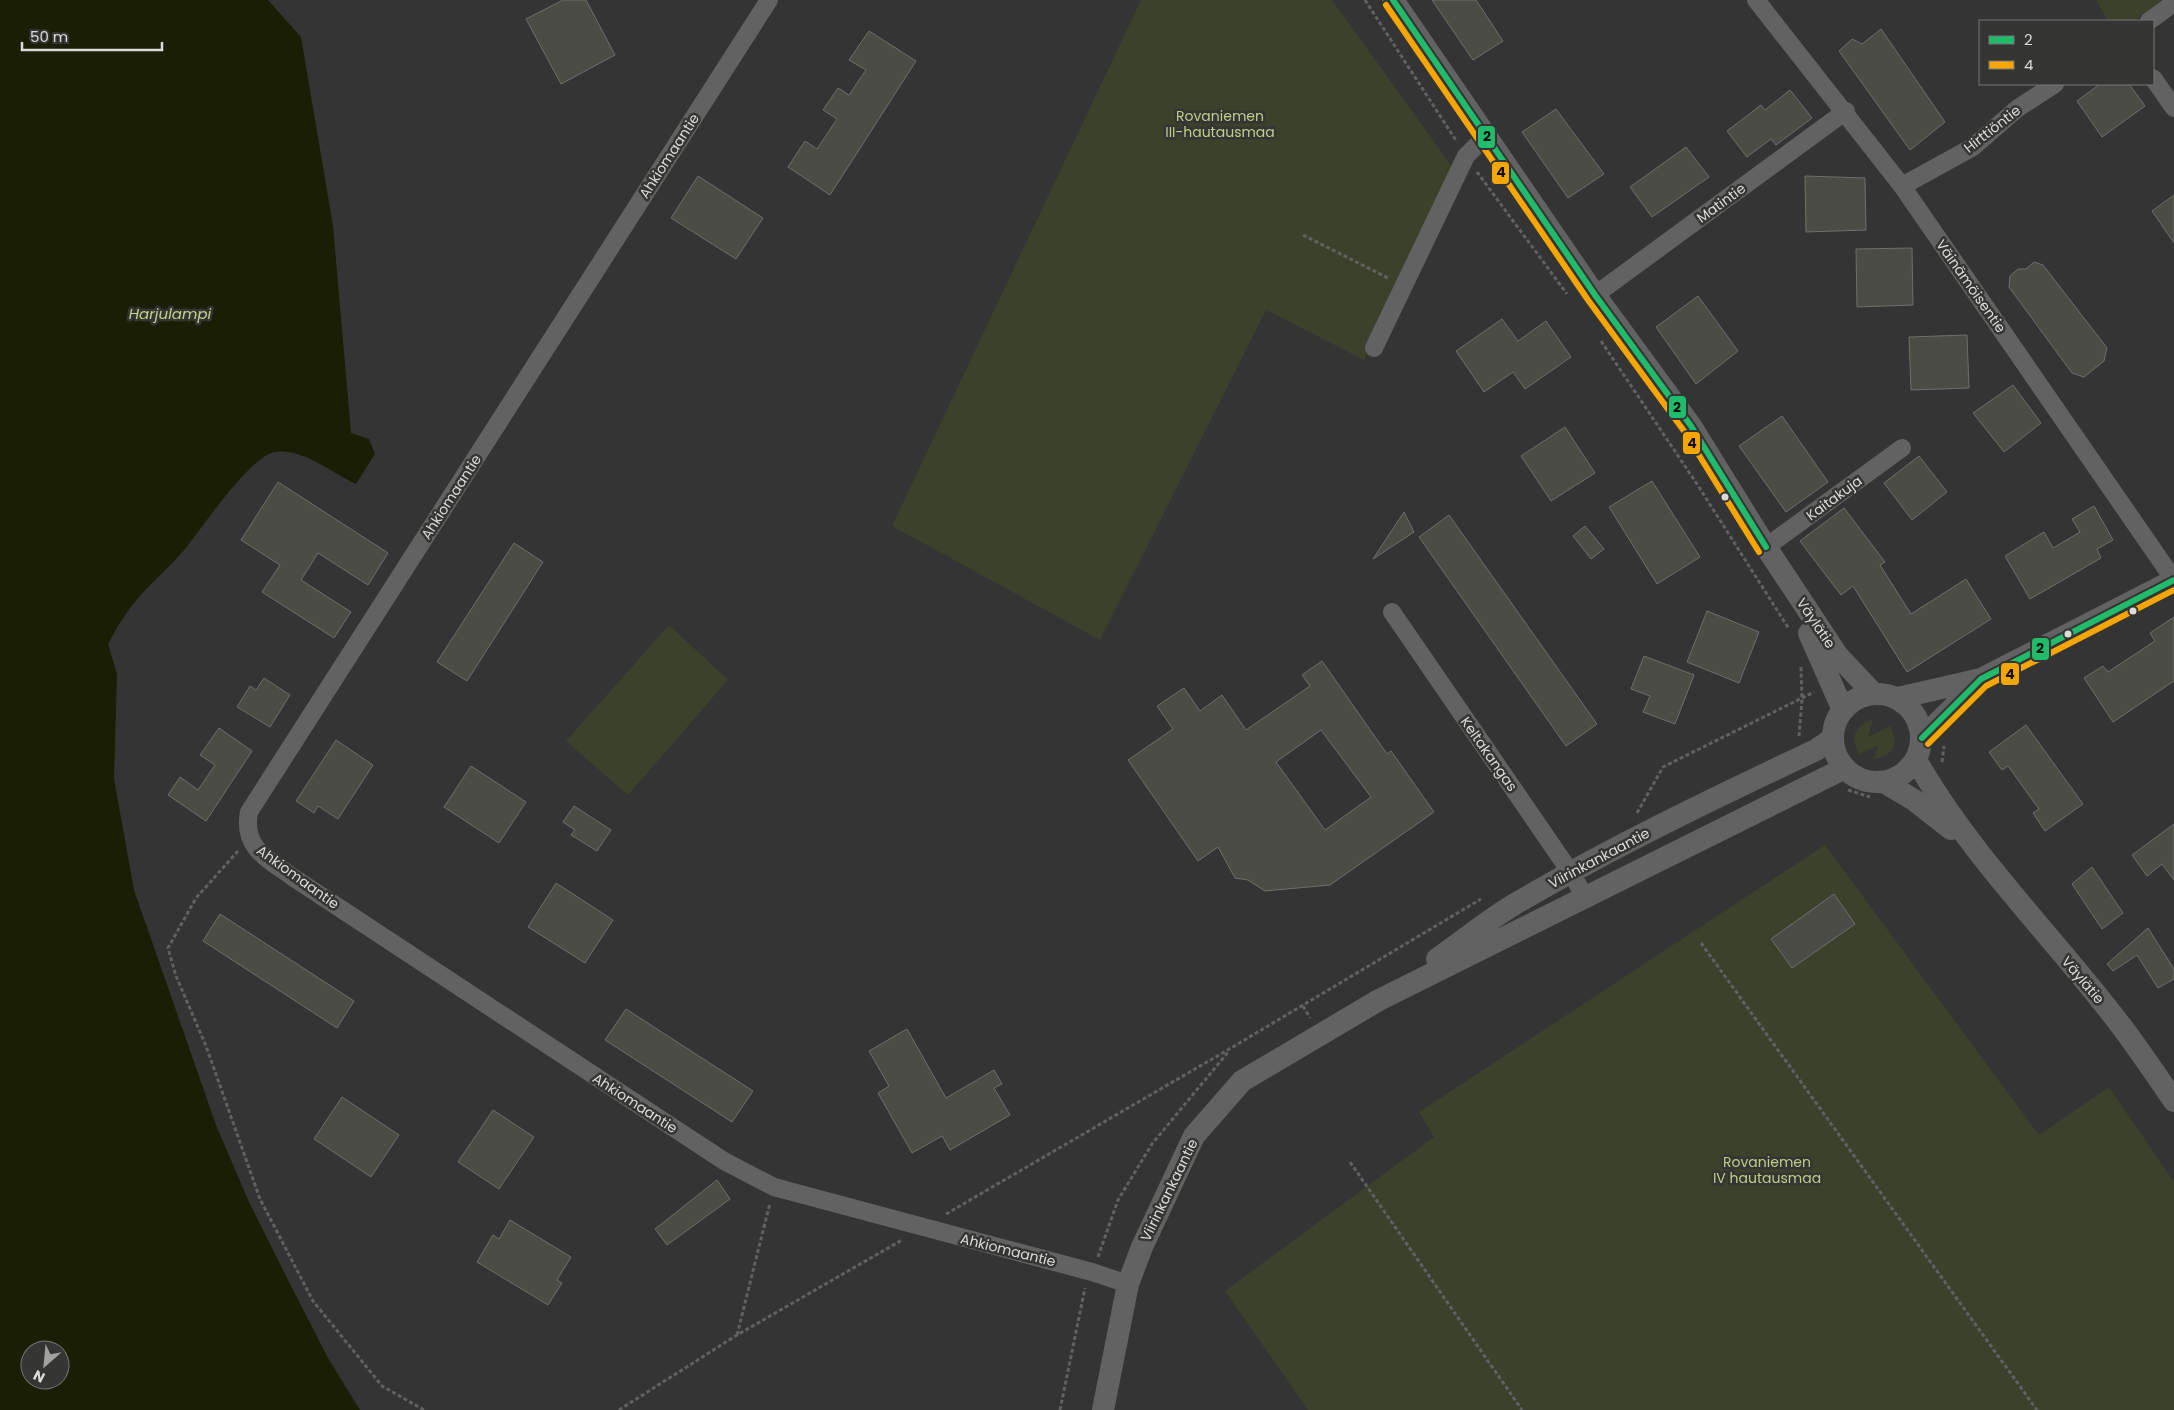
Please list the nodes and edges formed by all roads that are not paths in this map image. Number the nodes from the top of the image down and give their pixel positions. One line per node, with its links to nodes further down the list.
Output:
1 (769, 0): 32 (street, Ahkiomaantie)
2 (1393, 0): 10 (street, Väylätie)
3 (1756, 0): 9 (street, Väinämöisentie)
4 (2174, 3): 5 (street)
5 (2150, 20)
6 (2154, 79): 8 (street)
7 (2053, 85): 11 (street, Hirttiöntie)
8 (2174, 108)
9 (1846, 112): 11 (street, Väinämöisentie); 12 (street, Matintie)
10 (1487, 135): 12 (street, Väylätie); 13 (street)
11 (1902, 186): 16 (street, Väinämöisentie)
12 (1596, 295): 15 (street, Väylätie)
13 (1374, 348)
14 (1902, 448): 15 (street, Kaitakuja)
15 (1766, 548): 19 (street, Väylätie); 21 (street, Väylätie)
16 (2174, 580): 18 (street)
17 (1392, 612): 28 (street, Keltakangas)
18 (1981, 679): 20 (street); 23 (street)
19 (1873, 694): 20 (street); 21 (street)
20 (1898, 698): 23 (street)
21 (1843, 710): 22 (street)
22 (1833, 738): 25 (street); 28 (street, Viirinkankaantie)
23 (1922, 738): 24 (street)
24 (1916, 760): 26 (street); 27 (street, Väylätie)
25 (1845, 768): 26 (street); 29 (street, Viirinkankaantie)
26 (1880, 790): 27 (street, Väylätie)
27 (1986, 863): 31 (street, Väylätie)
28 (1571, 872): 29 (street, Keltakangas); 30 (street, Viirinkankaantie)
29 (1585, 897): 30 (street, Viirinkankaantie)
30 (1379, 1000): 32 (street, Viirinkankaantie)
31 (2174, 1101)
32 (1128, 1284): 33 (street, Viirinkankaantie)
33 (1103, 1410)

